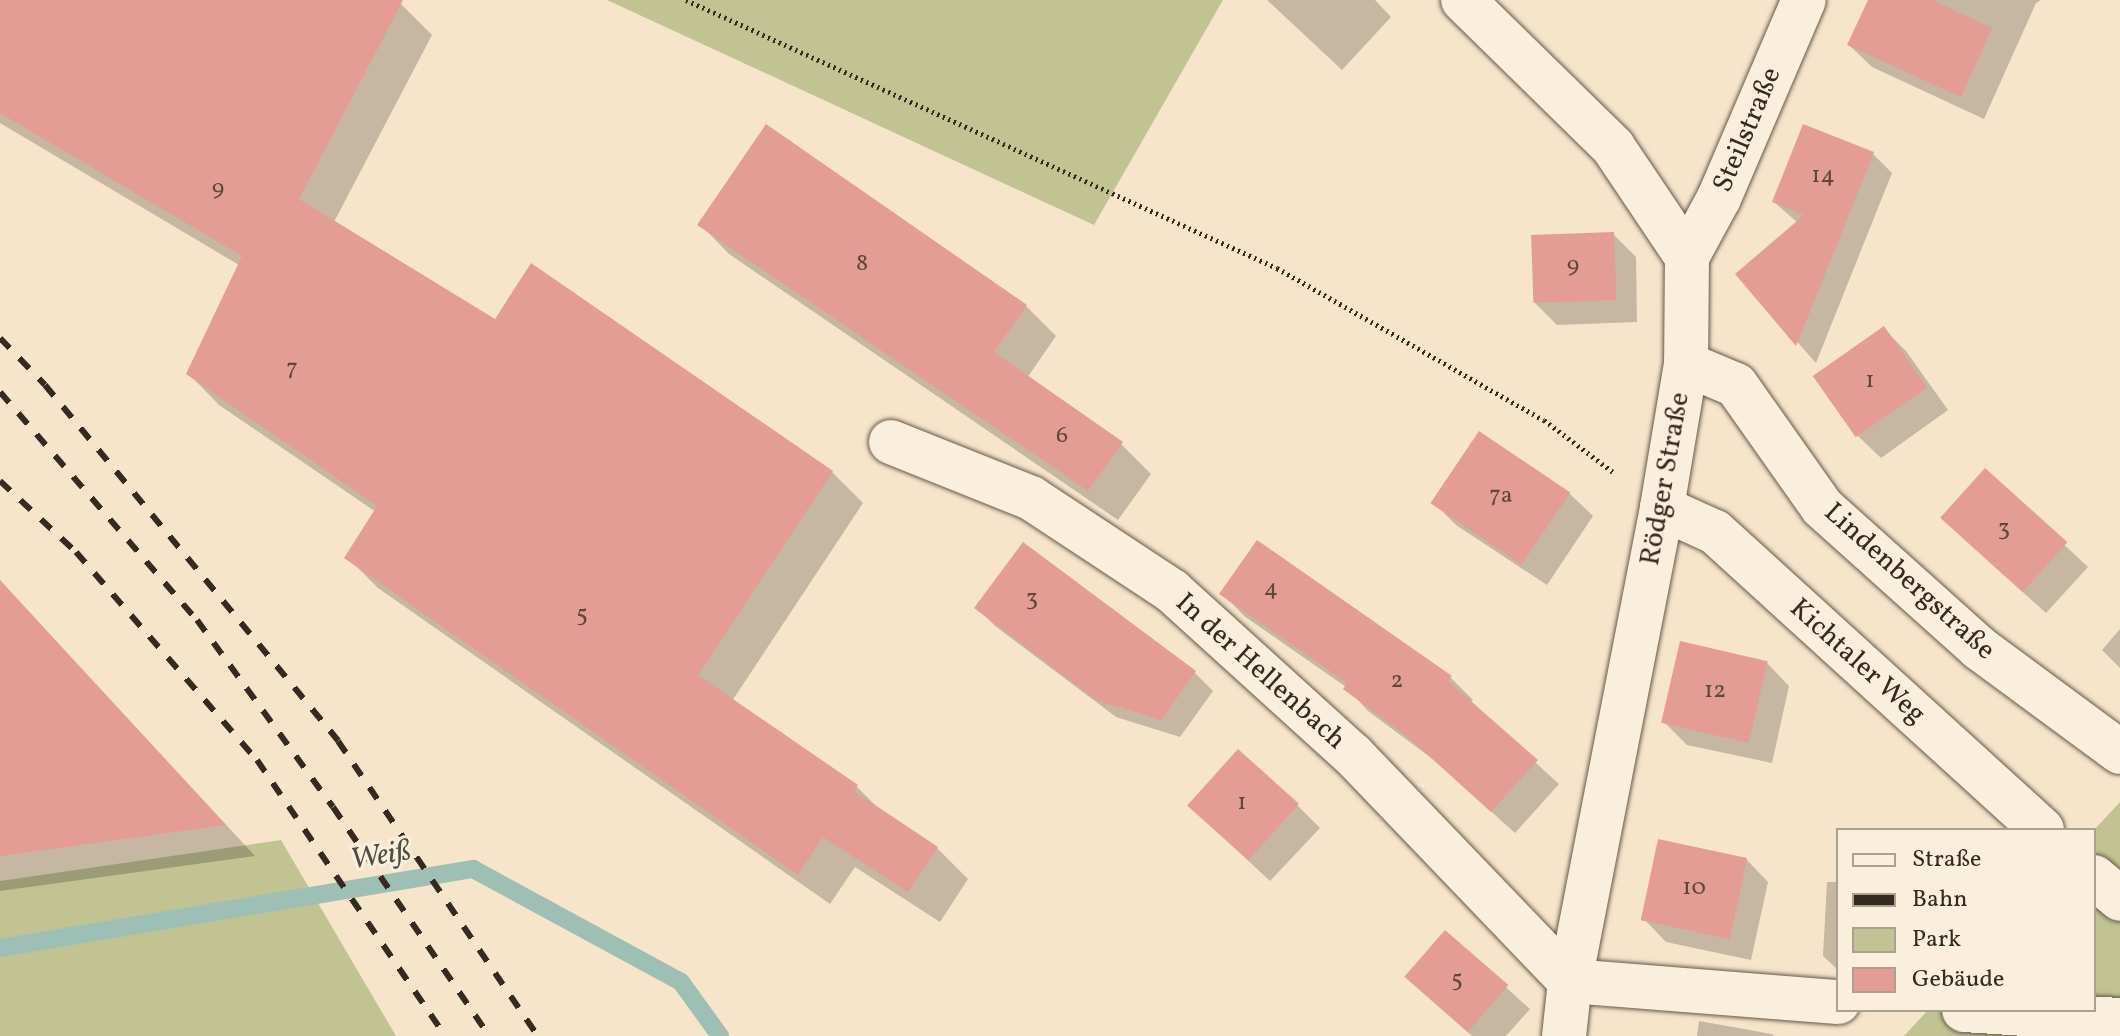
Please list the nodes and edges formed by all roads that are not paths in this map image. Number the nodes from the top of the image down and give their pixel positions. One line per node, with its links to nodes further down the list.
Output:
1 (1463, 0): 3 (street)
2 (1804, 0): 3 (street, Steilstraße)
3 (1687, 257): 4 (street, Rödger Straße)
4 (1686, 364): 6 (street, Rödger Straße); 7 (street, Lindenbergstraße)
5 (891, 442): 11 (street, In der Hellenbach)
6 (1662, 508): 8 (street, Kichtaler Weg); 11 (street, Rödger Straße)
7 (2120, 752)
8 (2040, 828)
9 (2096, 879): 10 (street)
10 (2120, 899)
11 (1570, 981): 12 (street); 15 (street, Rödger Straße)
12 (1836, 1002)
13 (1995, 1012): 14 (street)
14 (2120, 1020)
15 (1564, 1036)

